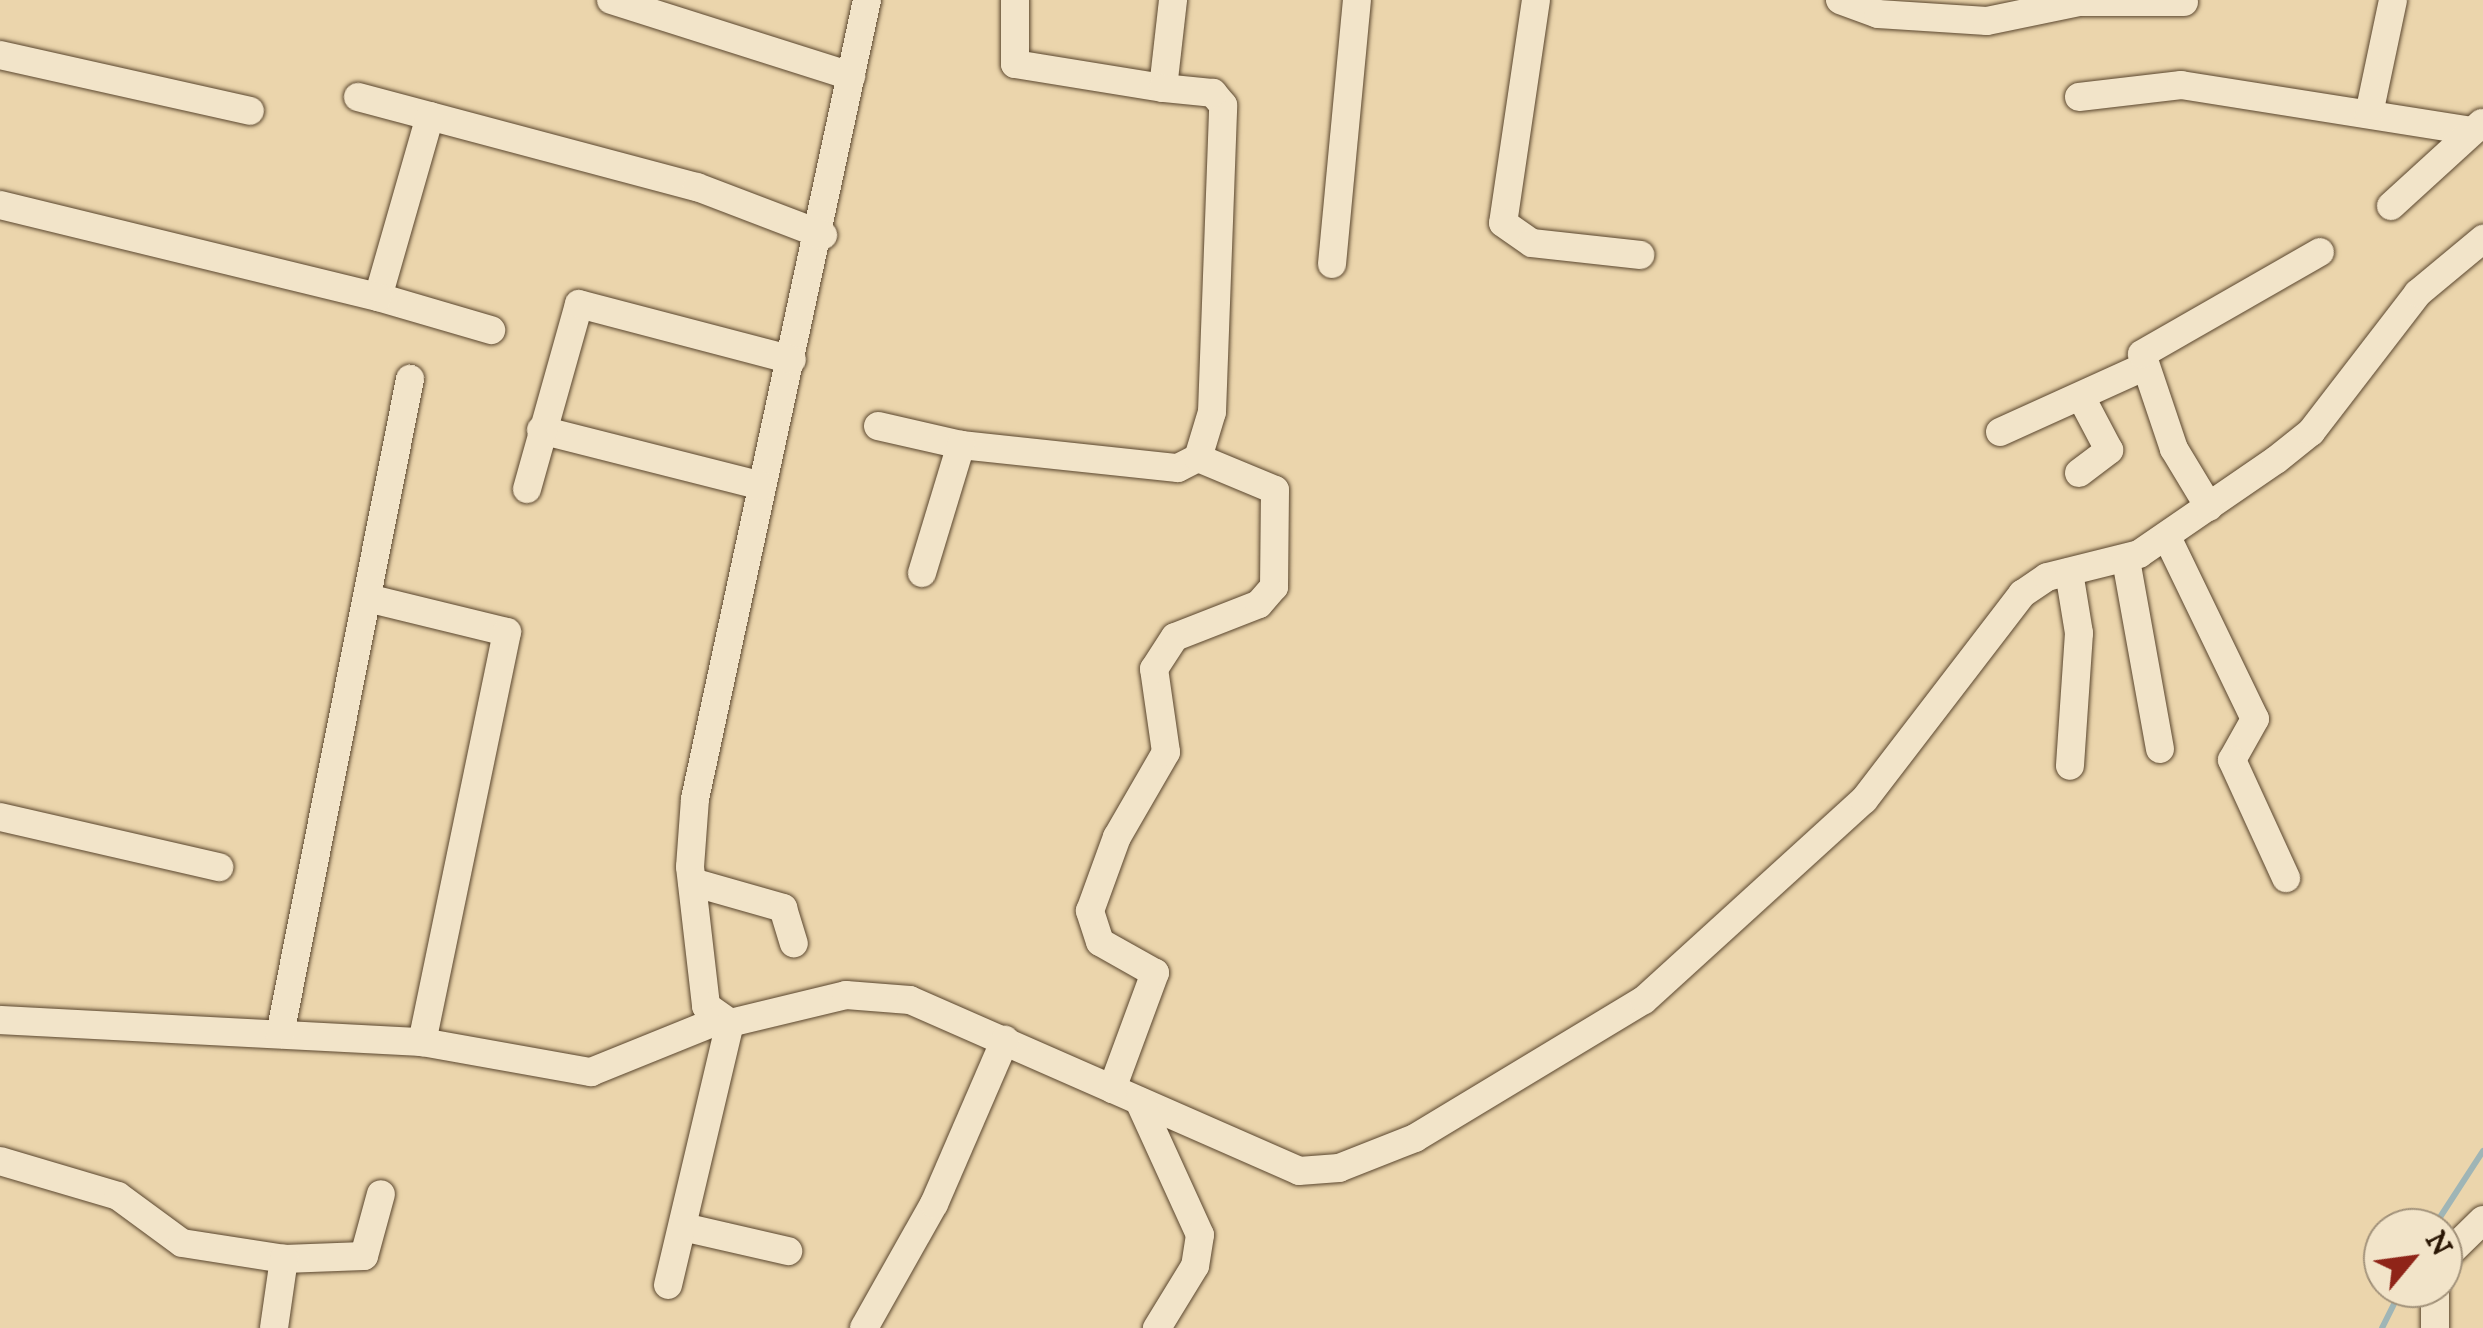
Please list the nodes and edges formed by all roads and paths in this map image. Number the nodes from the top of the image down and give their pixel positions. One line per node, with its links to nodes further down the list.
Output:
1 (610, 0): 12 (street)
2 (867, 0): 12 (street)
3 (1014, 0): 13 (street)
4 (1174, 0): 13 (street)
5 (1358, 0): 26 (street)
6 (1536, 0): 25 (street)
7 (1840, 0): 10 (street)
8 (2393, 0): 17 (street)
9 (2184, 2): 10 (street)
10 (2055, 4)
11 (0, 55): 16 (street)
12 (851, 76): 22 (street)
13 (1163, 88): 37 (street)
14 (358, 97): 18 (street)
15 (2079, 98): 17 (street)
16 (250, 110)
17 (2369, 114): 19 (street)
18 (430, 116): 22 (street); 27 (street)
19 (2478, 126): 21 (street)
20 (0, 206): 27 (street)
21 (2391, 206)
22 (823, 234): 29 (street)
23 (2483, 238): 41 (street)
24 (2320, 252): 30 (street)
25 (1640, 255)
26 (1332, 264)
27 (378, 296): 28 (street)
28 (491, 330)
29 (792, 360): 34 (street); 39 (street)
30 (2143, 367): 32 (street); 41 (street)
31 (410, 380): 46 (street)
32 (2082, 397): 35 (street); 38 (street)
33 (878, 426): 36 (street)
34 (541, 430): 39 (street); 40 (street)
35 (2000, 432)
36 (961, 445): 37 (street); 45 (street)
37 (1198, 458): 59 (street)
38 (2080, 473)
39 (762, 486): 52 (street)
40 (527, 489)
41 (2208, 507): 42 (street)
42 (2167, 536): 43 (street); 51 (street)
43 (2126, 560): 44 (street); 47 (street)
44 (2069, 572): 48 (street); 60 (street)
45 (922, 574)
46 (367, 598): 56 (street); 58 (street)
47 (2160, 748)
48 (2070, 766)
49 (0, 817): 50 (street)
50 (219, 867)
51 (2286, 878)
52 (692, 882): 53 (street); 55 (street)
53 (794, 943)
54 (0, 1020): 56 (street)
55 (724, 1022): 57 (street); 58 (street); 64 (street)
56 (280, 1034): 58 (street)
57 (1005, 1040): 59 (street); 70 (street)
58 (422, 1042)
59 (1112, 1089): 60 (street)
60 (1139, 1101): 71 (street)
61 (0, 1161): 67 (street)
62 (381, 1194): 67 (street)
63 (2483, 1220): 65 (street)
64 (683, 1227): 66 (street); 68 (street)
65 (2463, 1239)
66 (788, 1251)
67 (284, 1259): 69 (street)
68 (668, 1285)
69 (274, 1328)
70 (864, 1328)
71 (1157, 1328)

